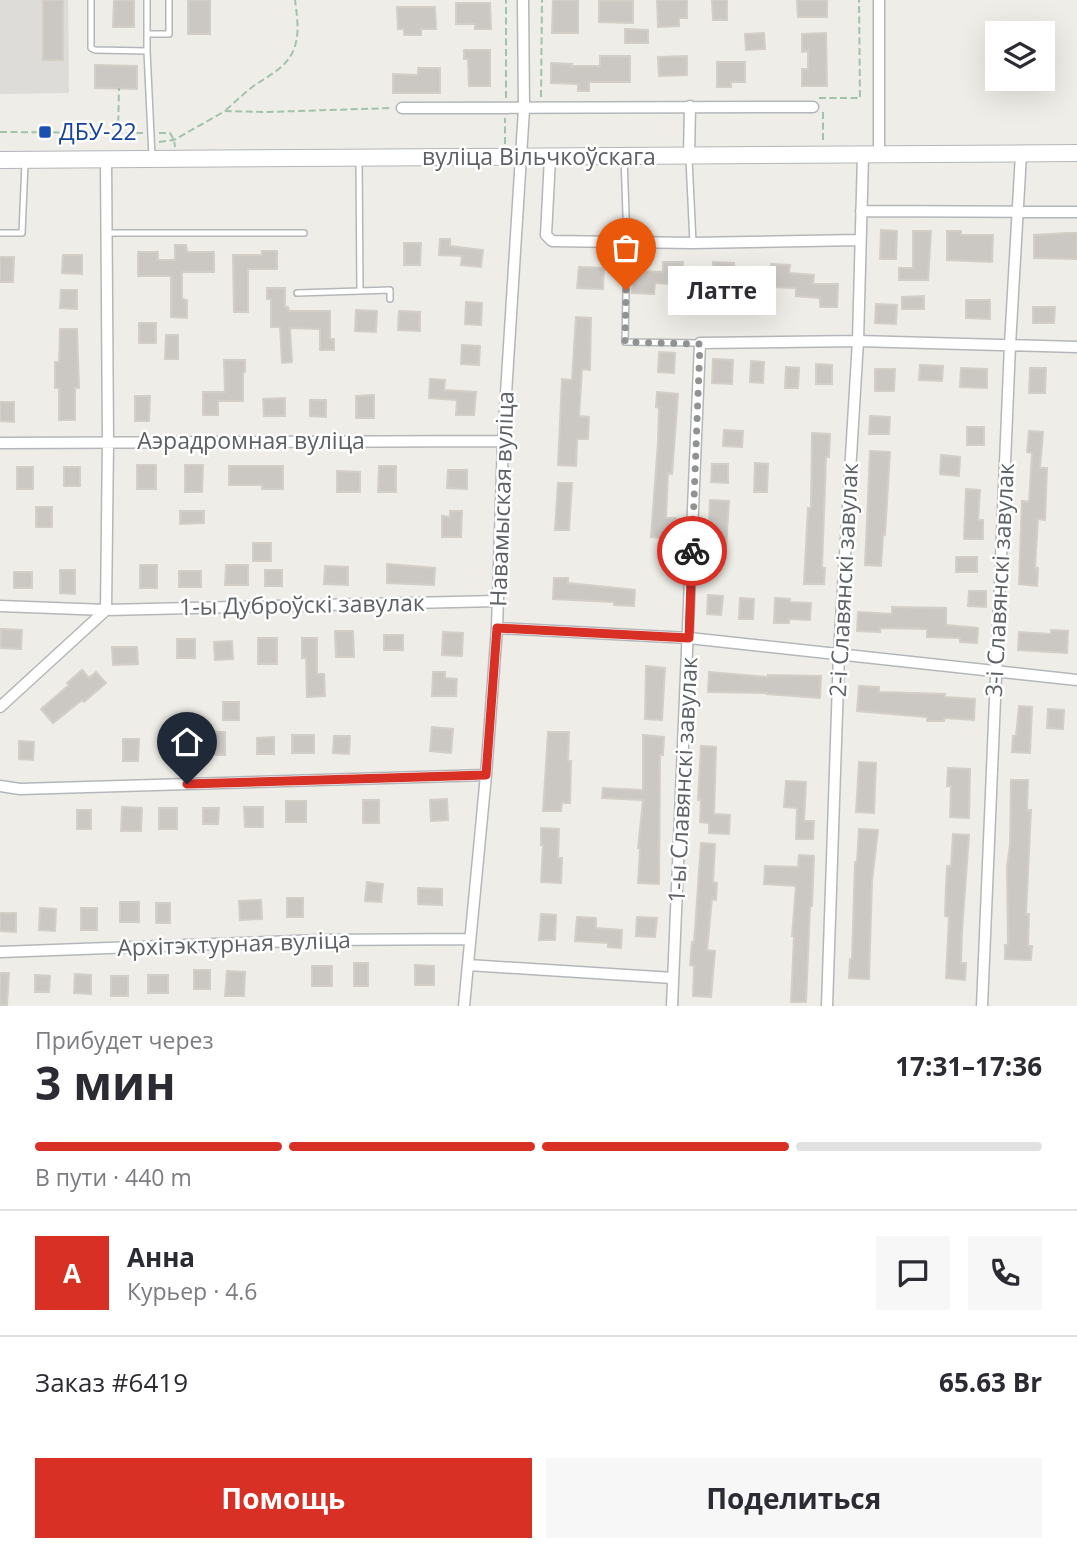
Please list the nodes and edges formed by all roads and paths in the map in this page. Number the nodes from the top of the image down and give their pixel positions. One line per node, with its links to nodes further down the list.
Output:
1 (91, 0): 11 (lane)
2 (147, 0): 10 (lane)
3 (169, 0): 10 (lane)
4 (295, 0): 18 (path)
5 (506, 0): 17 (path)
6 (523, 0): 13 (street, Навамыская вуліца)
7 (542, 0): 13 (path)
8 (859, 0): 14 (path)
9 (879, 0): 25 (street, 2-і Славянскі завулак)
10 (147, 34): 11 (lane)
11 (147, 51): 21 (lane)
12 (119, 89): 20 (path)
13 (523, 105): 15 (street); 17 (street); 30 (street, Навамыская вуліца)
14 (815, 105): 15 (street); 27 (path)
15 (690, 106): 26 (street)
16 (402, 108): 17 (street); 18 (path)
17 (506, 108): 30 (path)
18 (225, 111): 22 (path)
19 (0, 132): 20 (path)
20 (118, 133): 21 (path)
21 (151, 133): 22 (lane)
22 (152, 151): 29 (main road, вуліца Вільчкоўскага); 32 (main road, вуліца Вільчкоўскага)
23 (1077, 153): 24 (main road, вуліца Вільчкоўскага)
24 (1021, 154): 25 (main road, вуліца Вільчкоўскага); 36 (street, 3-і Славянскі завулак)
25 (871, 155): 27 (main road, вуліца Вільчкоўскага); 35 (street, 2-і Славянскі завулак)
26 (689, 156): 27 (main road, вуліца Вільчкоўскага); 28 (main road, вуліца Вільчкоўскага); 43 (lane)
27 (823, 156)
28 (624, 157): 31 (main road, вуліца Вільчкоўскага); 42 (lane)
29 (359, 158): 30 (main road, вуліца Вільчкоўскага); 44 (lane)
30 (513, 158): 31 (main road, вуліца Вільчкоўскага); 52 (street, Навамыская вуліца)
31 (550, 158): 42 (street)
32 (106, 159): 34 (main road, вуліца Вільчкоўскага); 39 (street)
33 (0, 160): 34 (main road, вуліца Вільчкоўскага)
34 (25, 160): 38 (lane)
35 (861, 211): 36 (street); 41 (street, 2-і Славянскі завулак)
36 (1019, 212): 37 (street); 49 (street, 3-і Славянскі завулак)
37 (1077, 212)
38 (0, 233)
39 (107, 233): 40 (lane); 51 (street)
40 (304, 233)
41 (860, 240): 43 (street); 47 (street, 2-і Славянскі завулак)
42 (626, 242): 43 (street); 48 (lane)
43 (693, 243)
44 (360, 291): 45 (lane); 46 (lane)
45 (297, 293)
46 (390, 299)
47 (858, 341): 48 (street); 49 (street); 59 (street, 2-і Славянскі завулак)
48 (700, 344): 58 (street, 1-ы Славянскі завулак)
49 (1010, 345): 50 (street); 60 (street, 3-і Славянскі завулак)
50 (1077, 347)
51 (108, 441): 52 (street, Аэрадромная вуліца); 53 (street, Аэрадромная вуліца); 56 (street)
52 (503, 441): 54 (street, Навамыская вуліца)
53 (0, 443)
54 (498, 601): 56 (street, 1-ы Дуброўскі завулак); 57 (street, Навамыская вуліца)
55 (0, 606): 56 (street, 1-ы Дуброўскі завулак)
56 (106, 610): 62 (street)
57 (497, 628): 58 (street); 63 (street, Навамыская вуліца)
58 (689, 638): 59 (street); 68 (street, 1-ы Славянскі завулак)
59 (839, 654): 60 (street); 71 (street, 2-і Славянскі завулак)
60 (995, 671): 61 (street); 72 (street, 3-і Славянскі завулак)
61 (1077, 680)
62 (0, 706)
63 (486, 775): 64 (street); 65 (street, Навамыская вуліца)
64 (0, 786)
65 (469, 939): 66 (street, Архітэктурная вуліца); 67 (street, Навамыская вуліца)
66 (0, 951)
67 (468, 965): 68 (street); 69 (street, Навамыская вуліца)
68 (673, 978): 70 (street, 1-ы Славянскі завулак)
69 (464, 1006)
70 (672, 1006)
71 (827, 1006)
72 (982, 1006)

